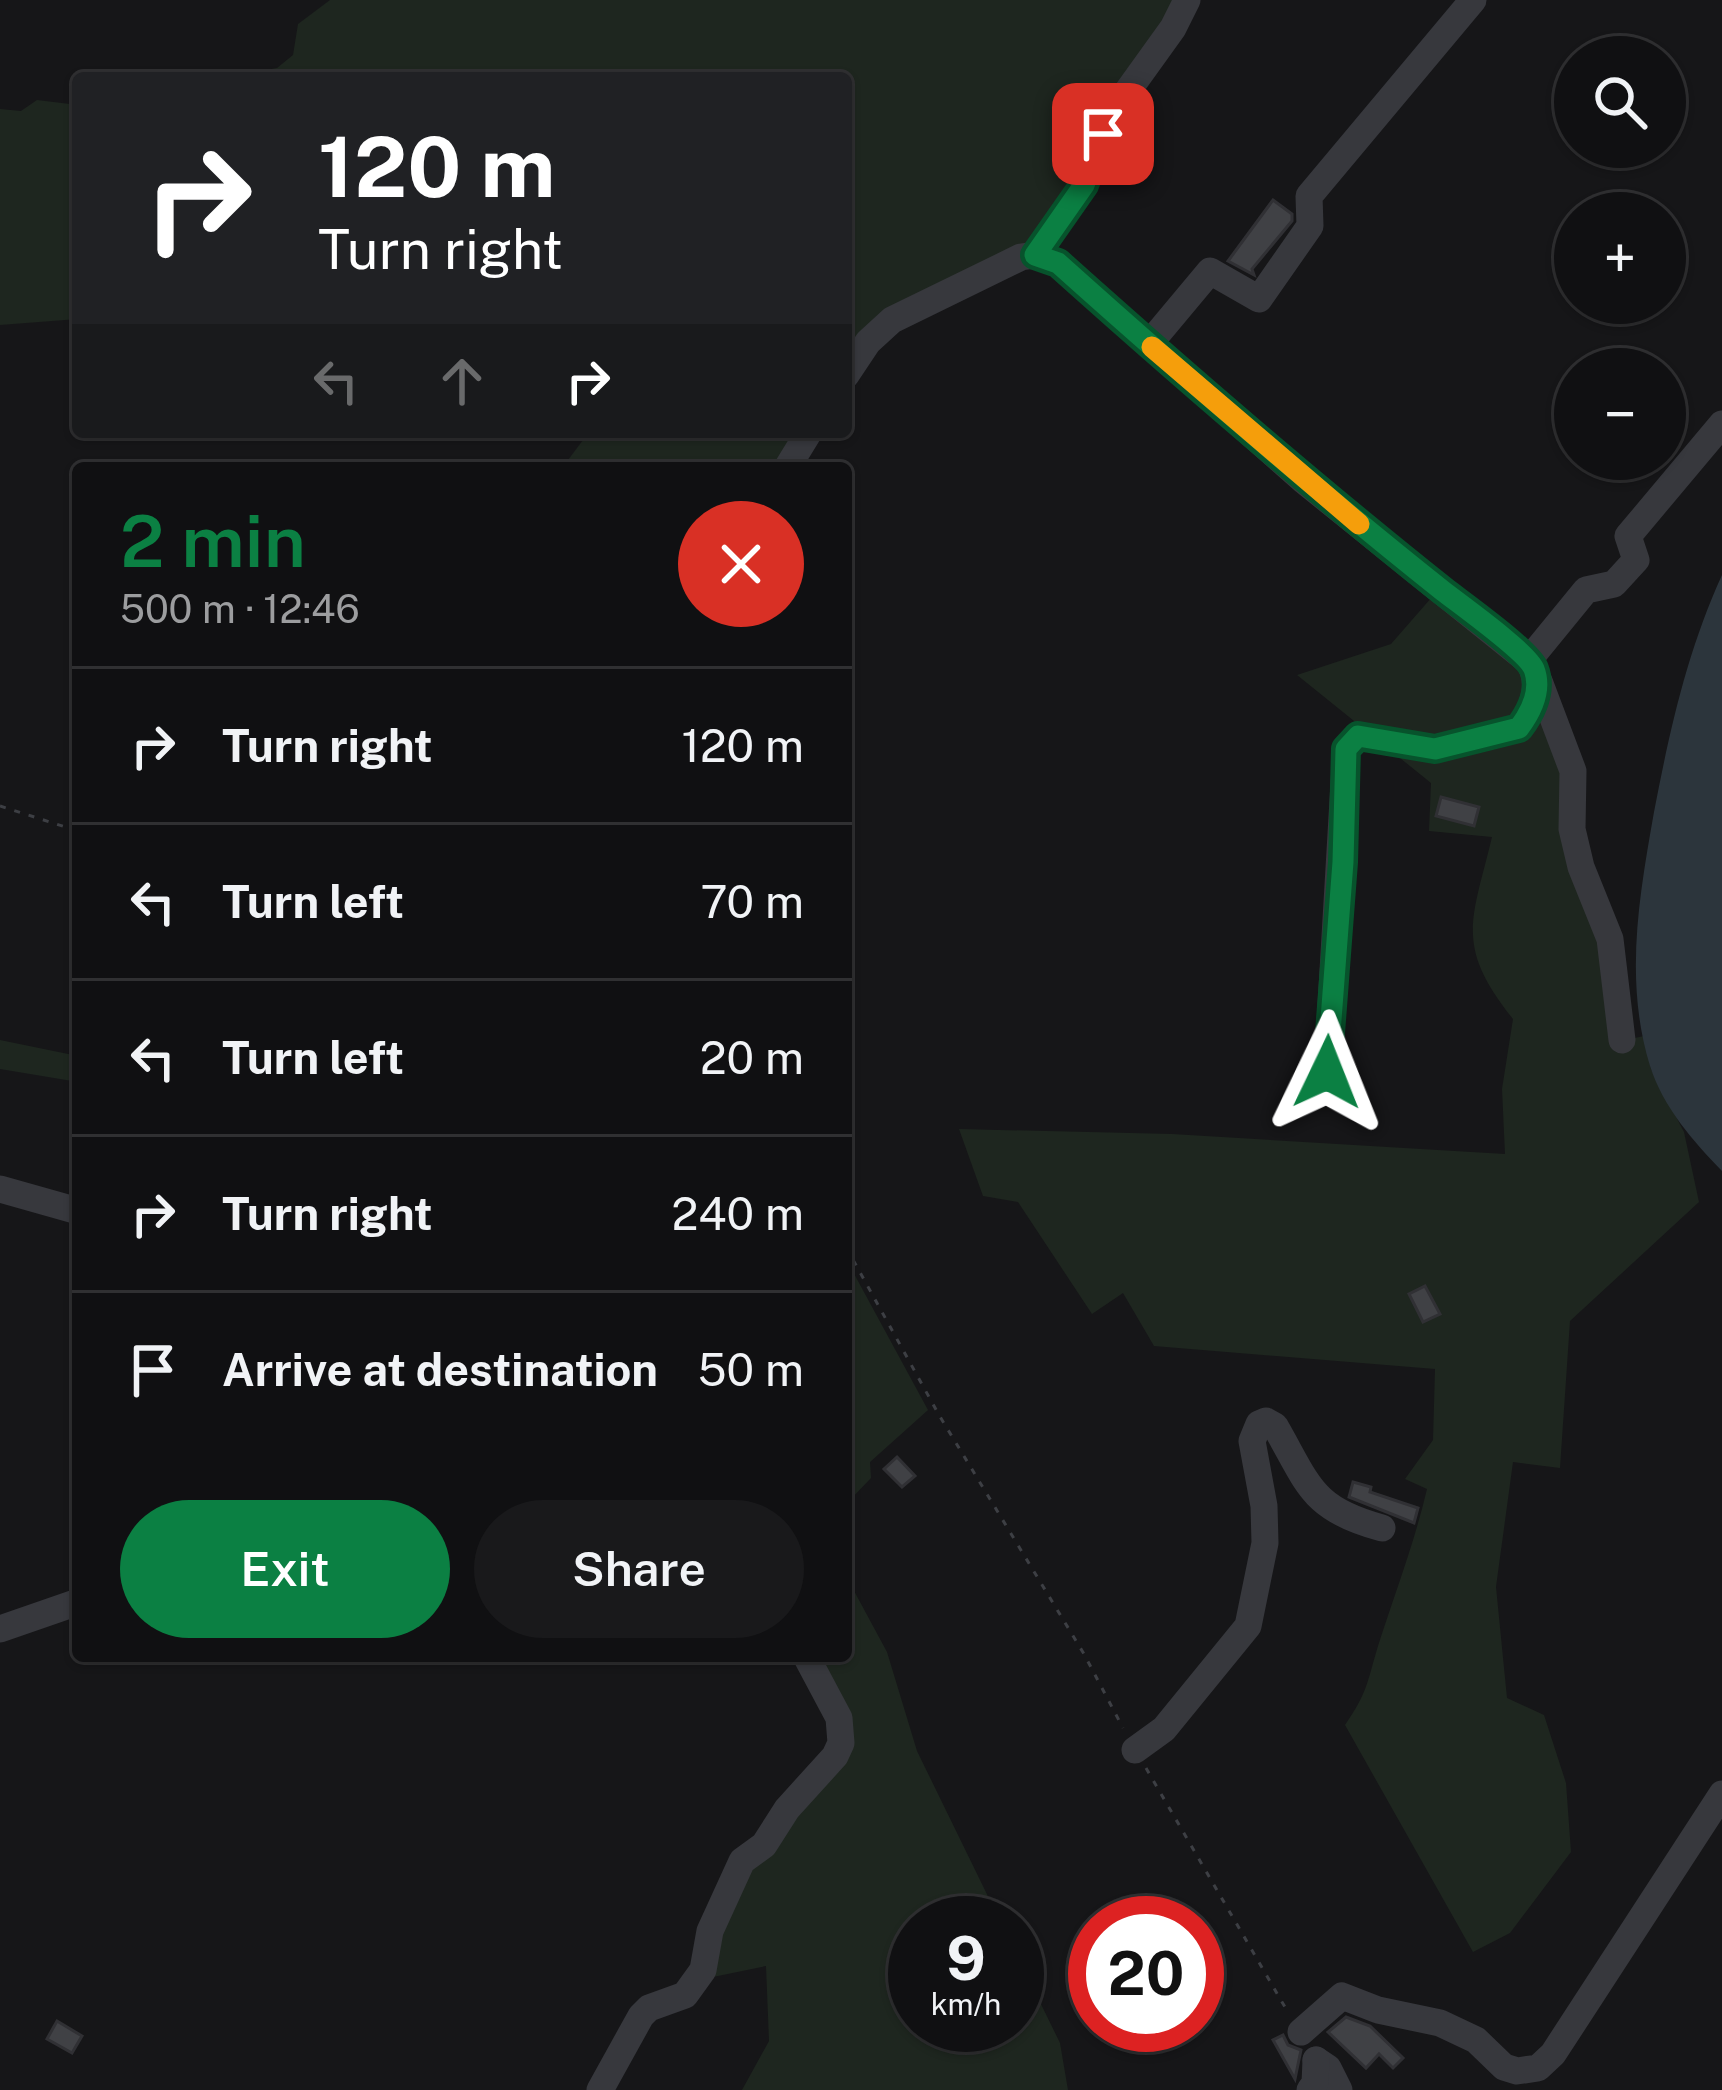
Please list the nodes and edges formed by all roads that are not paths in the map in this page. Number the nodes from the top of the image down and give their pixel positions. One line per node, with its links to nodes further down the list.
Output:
1 (1187, 0): 3 (street)
2 (1473, 0): 4 (street)
3 (1035, 255): 4 (street); 5 (street)
4 (1149, 344): 7 (street)
5 (852, 366)
6 (1722, 424): 7 (street)
7 (1532, 666): 8 (street); 9 (street)
8 (1622, 1040)
9 (1327, 1072)
10 (0, 1189): 11 (street)
11 (72, 1209)
12 (1382, 1528): 16 (street)
13 (72, 1604): 14 (street)
14 (0, 1629)
15 (809, 1662): 19 (street)
16 (1135, 1750)
17 (1722, 1794): 18 (street)
18 (1301, 2032)
19 (599, 2090)
20 (1310, 2090): 21 (street)
21 (1339, 2090)

